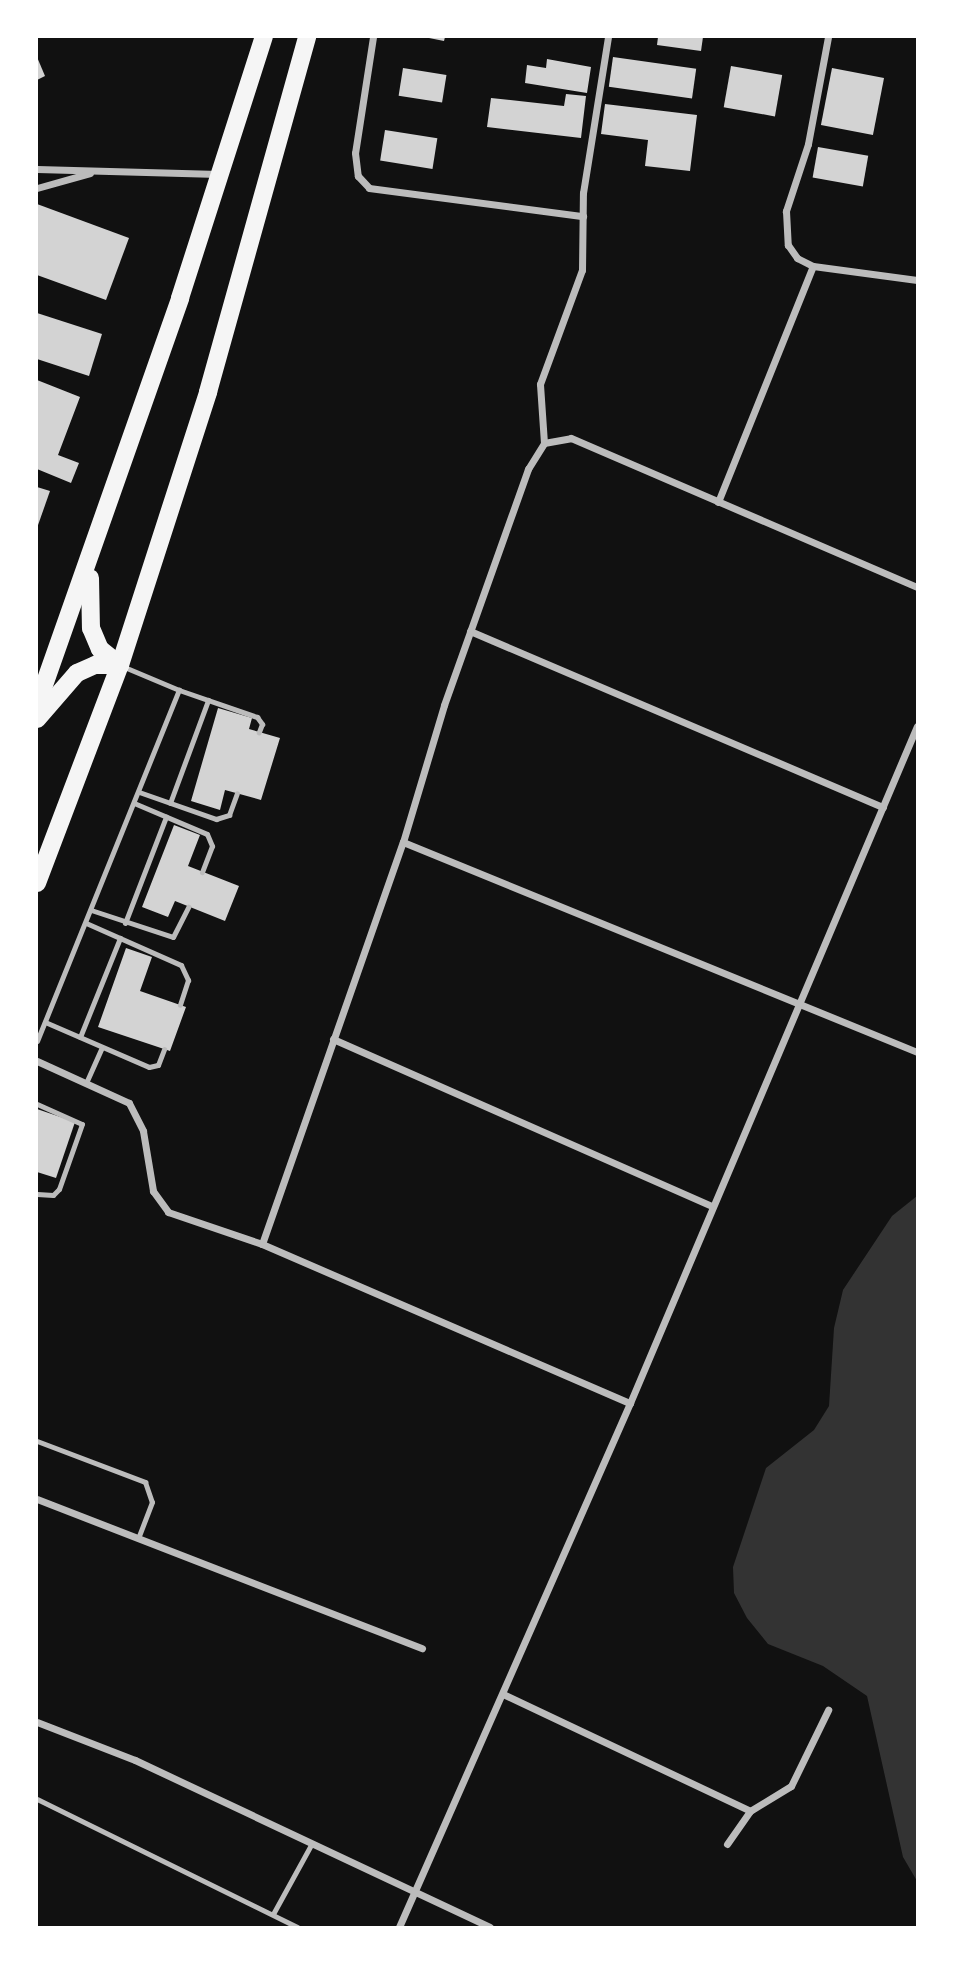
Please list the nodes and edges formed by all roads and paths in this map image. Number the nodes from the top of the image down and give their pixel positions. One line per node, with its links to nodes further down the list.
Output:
1 (264, 37): 8 (main road)
2 (307, 37): 18 (main road)
3 (373, 37): 10 (street)
4 (608, 37): 10 (street)
5 (828, 37): 11 (street)
6 (37, 169): 7 (street)
7 (98, 171): 8 (street); 9 (street)
8 (218, 174): 15 (main road)
9 (37, 188)
10 (583, 216): 13 (street)
11 (813, 266): 12 (street); 14 (street)
12 (917, 280)
13 (544, 443): 14 (street); 17 (street)
14 (718, 502): 16 (street)
15 (94, 551): 18 (main road); 21 (main road)
16 (917, 587)
17 (470, 631): 29 (street); 31 (street)
18 (120, 665): 19 (lane); 22 (main road); 33 (main road)
19 (179, 690): 20 (lane); 25 (lane)
20 (208, 701): 24 (lane); 28 (lane)
21 (37, 705)
22 (37, 719)
23 (917, 726): 29 (street)
24 (260, 732)
25 (139, 792): 27 (lane); 28 (lane)
26 (237, 793): 28 (lane)
27 (134, 803): 30 (lane); 35 (lane)
28 (170, 803)
29 (883, 807): 39 (street)
30 (166, 817): 32 (lane); 37 (lane)
31 (403, 842): 39 (street); 43 (street)
32 (202, 872)
33 (37, 883)
34 (188, 906): 37 (lane)
35 (91, 910): 36 (lane); 37 (lane)
36 (86, 923): 38 (lane); 41 (lane)
37 (125, 923)
38 (120, 939): 40 (lane); 42 (lane)
39 (799, 1001): 47 (street); 52 (street)
40 (180, 1005)
41 (45, 1022): 42 (lane); 44 (lane)
42 (80, 1037): 45 (lane)
43 (333, 1039): 52 (street); 53 (street)
44 (37, 1041)
45 (102, 1047): 46 (lane); 49 (lane)
46 (164, 1049)
47 (917, 1052)
48 (37, 1061): 49 (street)
49 (86, 1083): 53 (street)
50 (37, 1104): 51 (lane)
51 (37, 1194)
52 (711, 1206): 54 (street)
53 (262, 1244): 54 (street)
54 (630, 1403): 59 (street)
55 (37, 1441): 57 (lane)
56 (37, 1499): 57 (street)
57 (138, 1538): 58 (street)
58 (422, 1648)
59 (503, 1693): 63 (street); 66 (street)
60 (828, 1710): 63 (street)
61 (37, 1722): 65 (street)
62 (37, 1799): 67 (lane)
63 (751, 1811): 64 (street)
64 (727, 1844)
65 (311, 1845): 66 (street); 67 (lane)
66 (410, 1893): 69 (street); 70 (street)
67 (273, 1914): 68 (lane)
68 (298, 1927)
69 (399, 1927)
70 (490, 1927)

